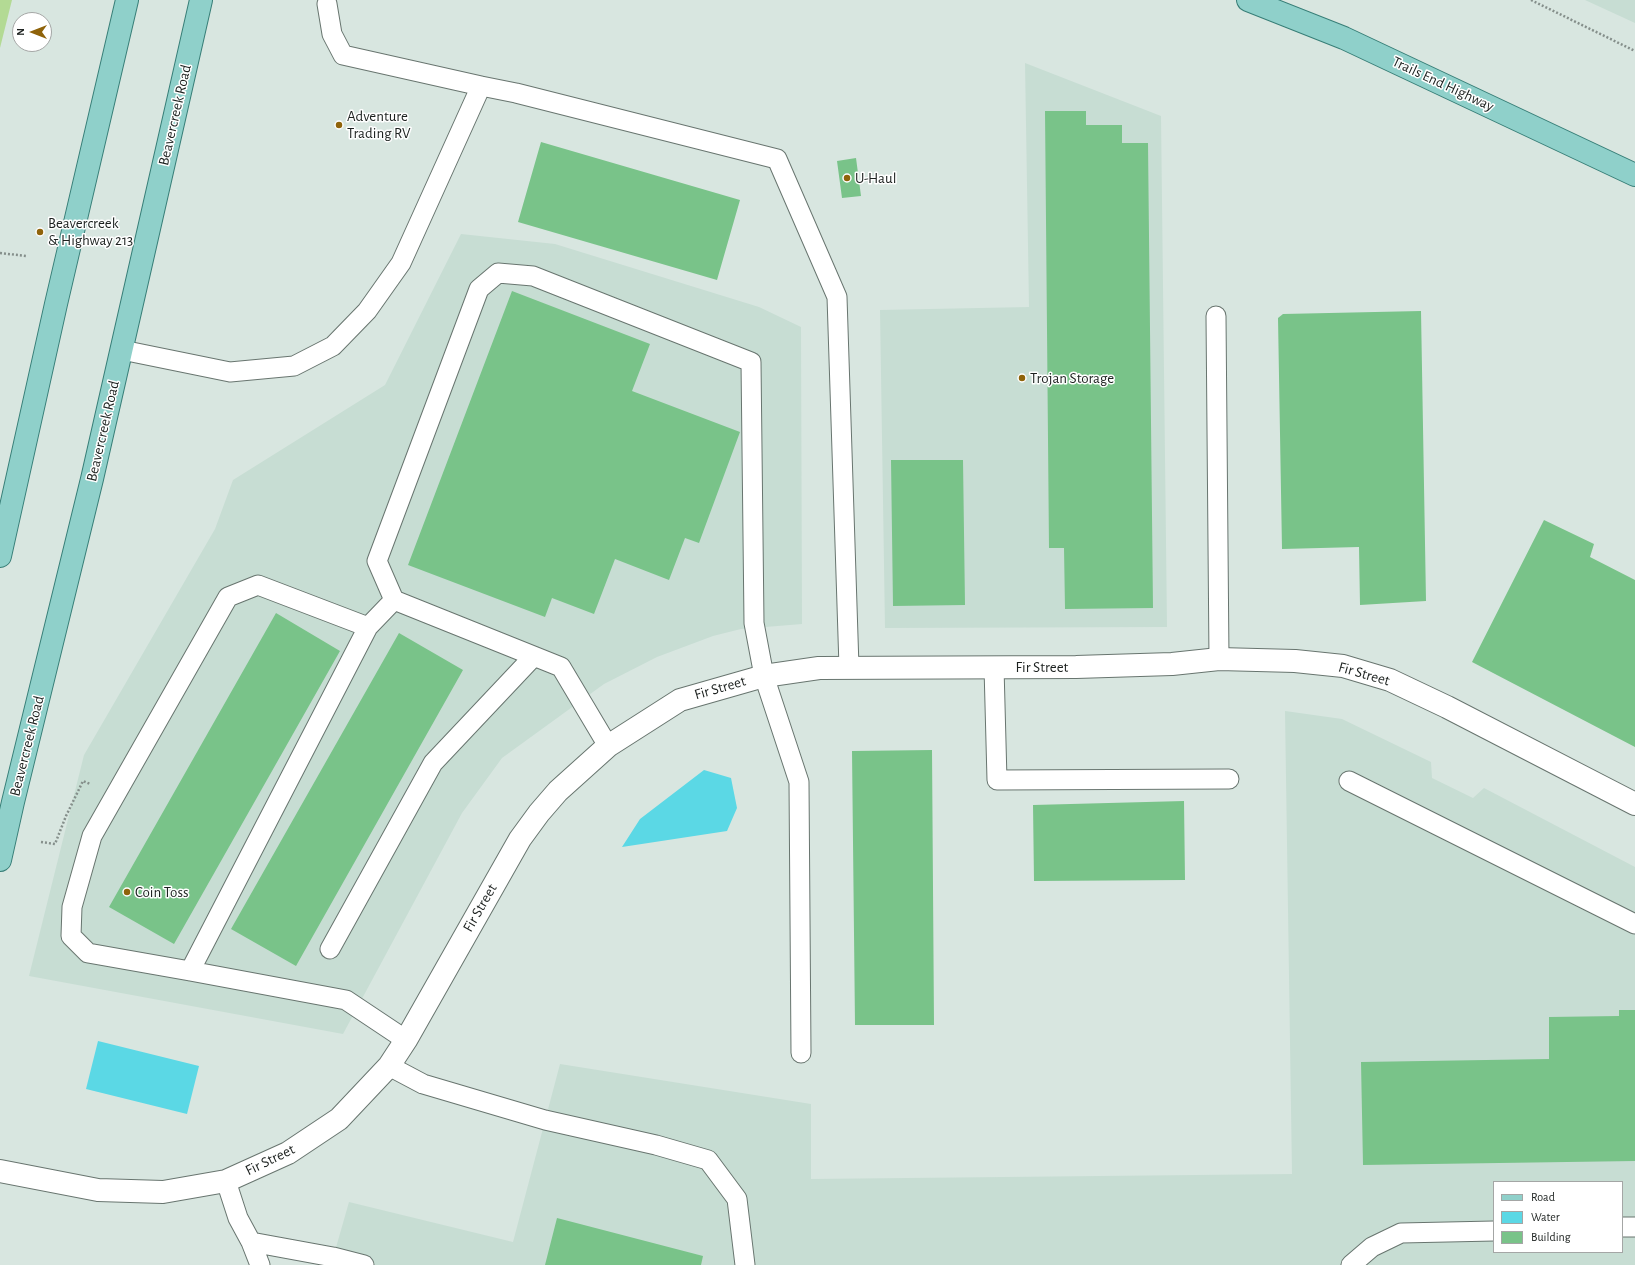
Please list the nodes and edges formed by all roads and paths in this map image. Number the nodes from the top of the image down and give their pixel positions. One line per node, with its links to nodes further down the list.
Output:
1 (127, 0): 13 (main road)
2 (201, 0): 12 (main road, Beavercreek Road)
3 (1248, 0): 8 (main road, Trails End Highway)
4 (1531, 0): 6 (path)
5 (327, 4): 7 (lane)
6 (1635, 51)
7 (482, 86): 12 (lane); 18 (lane)
8 (1635, 175)
9 (0, 254): 10 (path)
10 (26, 256)
11 (1216, 316): 17 (lane)
12 (122, 350): 25 (main road, Beavercreek Road)
13 (0, 556)
14 (394, 600): 15 (lane); 16 (lane); 20 (lane)
15 (368, 627): 28 (lane); 28 (lane)
16 (534, 657): 21 (lane); 27 (lane)
17 (1219, 659): 19 (street, Fir Street); 24 (street, Fir Street)
18 (849, 667): 19 (street, Fir Street); 20 (street, Fir Street)
19 (994, 667): 22 (lane)
20 (764, 676): 21 (street, Fir Street); 30 (lane)
21 (608, 746): 29 (street, Fir Street)
22 (1229, 779)
23 (1349, 781): 26 (lane)
24 (1635, 804)
25 (0, 860)
26 (1635, 924)
27 (330, 949)
28 (190, 971): 29 (lane)
29 (406, 1040): 31 (street, Fir Street)
30 (801, 1053)
31 (389, 1066): 33 (street, Fir Street); 40 (lane)
32 (0, 1171): 33 (street, Fir Street)
33 (226, 1181): 37 (lane)
34 (1623, 1227): 35 (lane)
35 (1635, 1227)
36 (1493, 1231): 41 (lane)
37 (251, 1242): 38 (lane); 39 (lane)
38 (260, 1265)
39 (364, 1265)
40 (745, 1265)
41 (1352, 1265)

